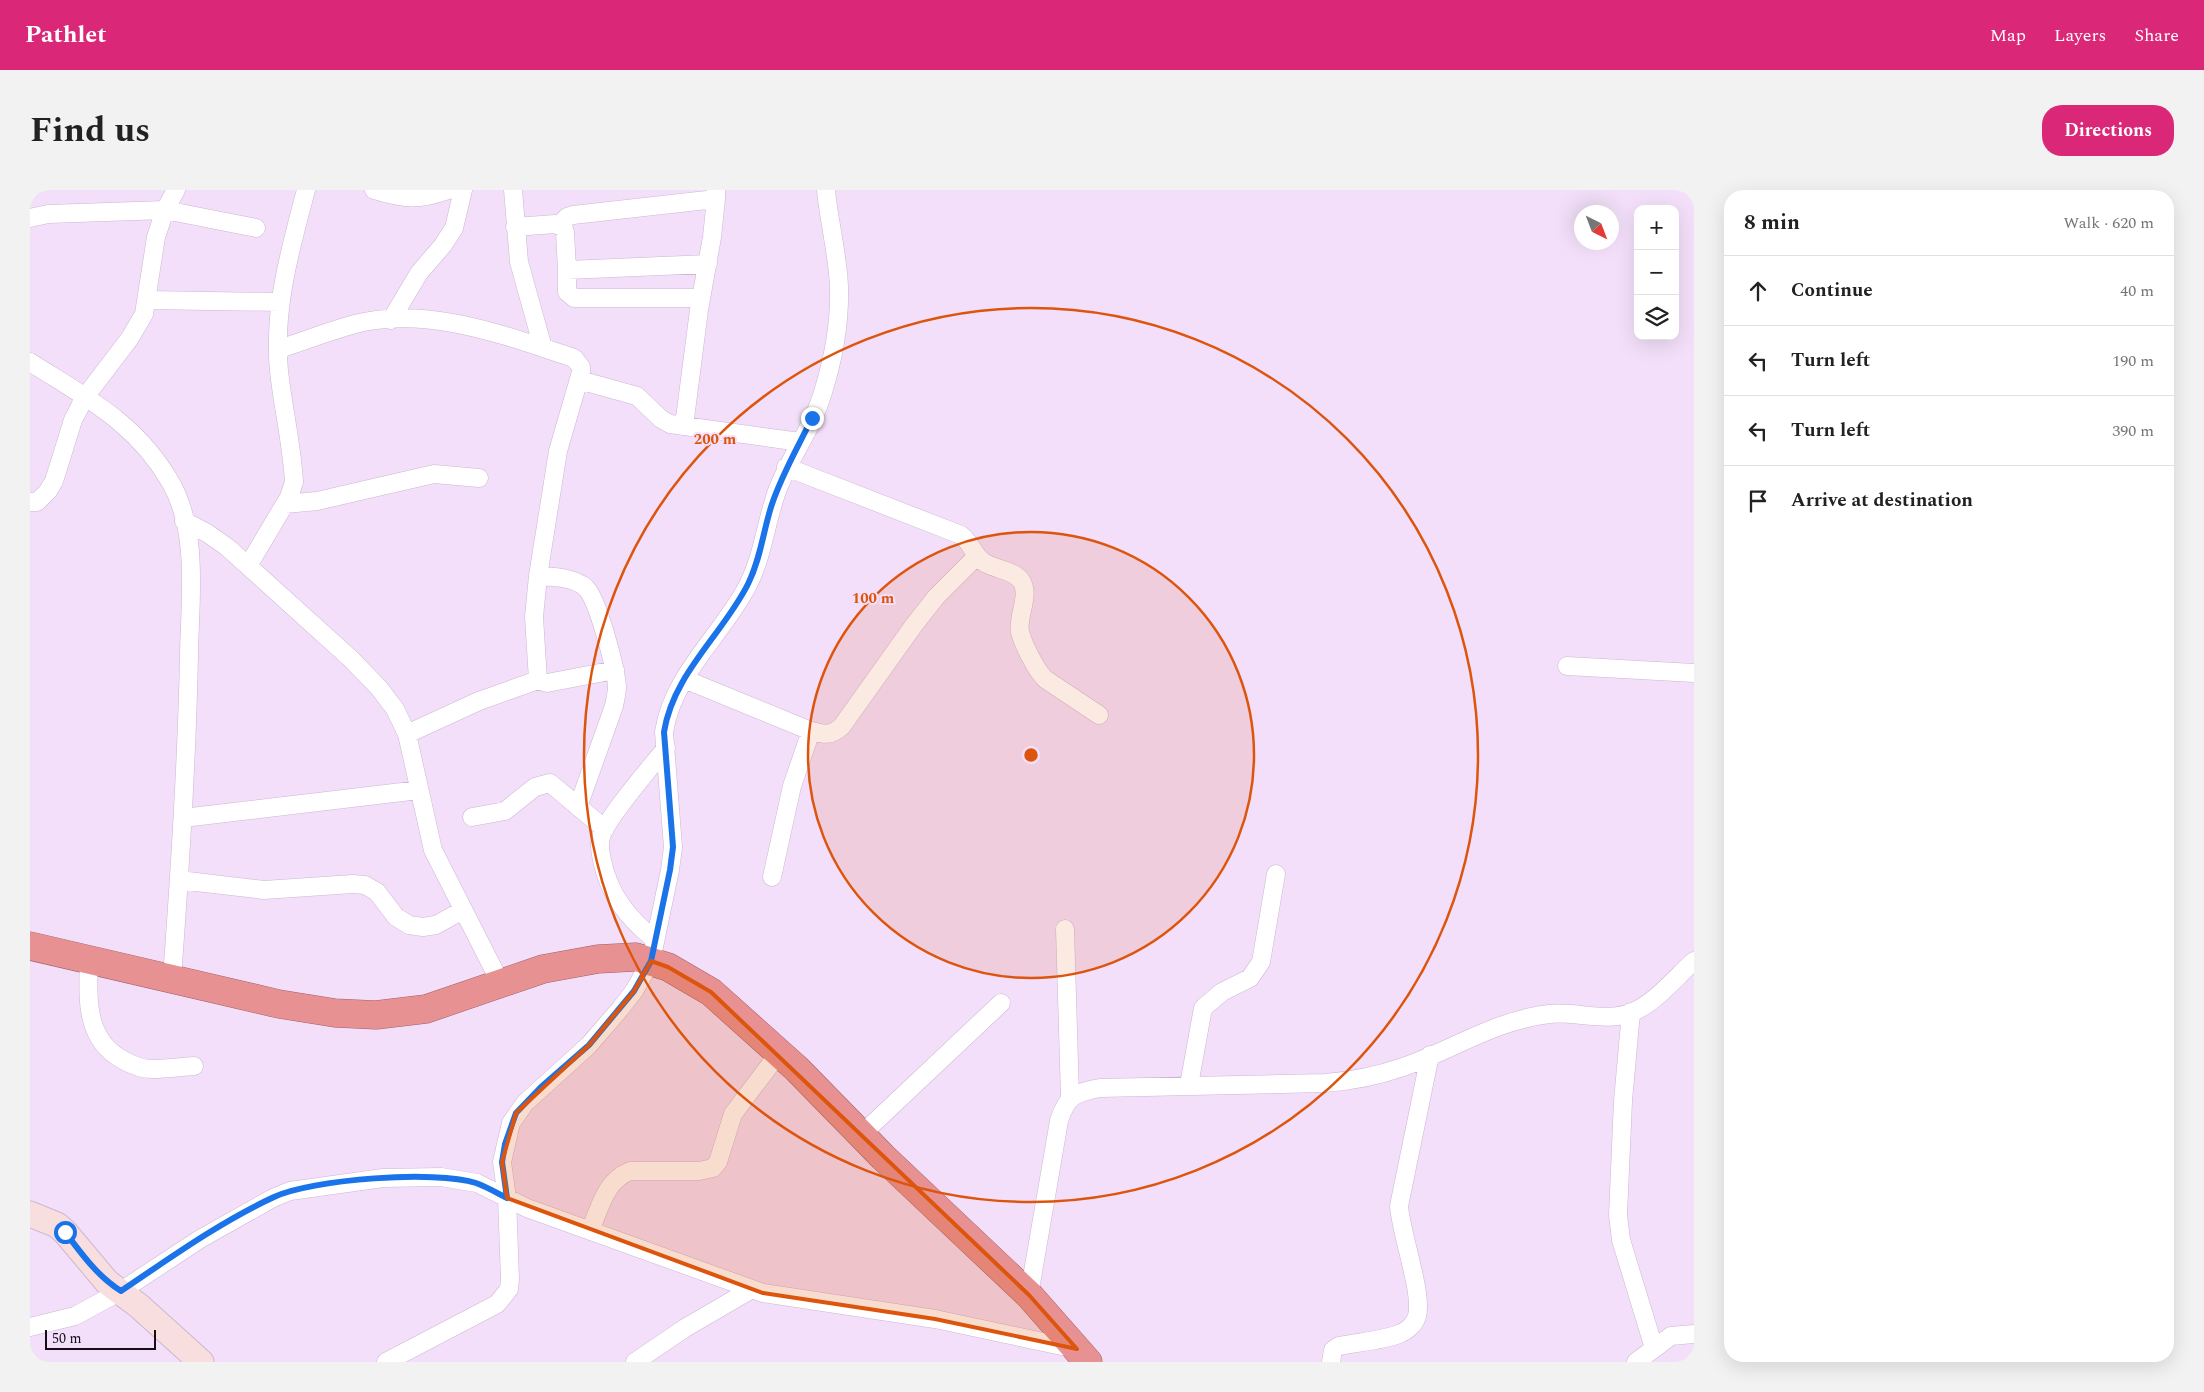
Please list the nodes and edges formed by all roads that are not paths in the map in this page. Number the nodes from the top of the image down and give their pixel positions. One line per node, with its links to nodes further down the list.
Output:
1 (176, 190): 9 (street)
2 (306, 190): 18 (street)
3 (374, 190): 4 (street)
4 (448, 190)
5 (463, 190): 19 (street)
6 (513, 190): 13 (street)
7 (826, 190): 26 (street)
8 (716, 194): 11 (street); 14 (street)
9 (165, 210): 10 (street); 12 (street); 17 (street)
10 (30, 218)
11 (559, 225): 13 (street); 15 (street)
12 (256, 228)
13 (515, 228): 20 (street)
14 (708, 264): 15 (street); 16 (street)
15 (568, 270): 16 (street)
16 (701, 298): 25 (street)
17 (147, 300): 18 (street); 24 (street)
18 (280, 302): 21 (street)
19 (391, 320): 20 (street); 21 (street)
20 (543, 348): 23 (street)
21 (279, 350): 30 (street)
22 (30, 362): 24 (street)
23 (579, 380): 25 (street); 34 (street)
24 (86, 397): 29 (street); 31 (street)
25 (684, 426): 26 (street)
26 (800, 442): 27 (street)
27 (786, 467): 32 (street); 38 (street)
28 (478, 478): 30 (street)
29 (30, 502)
30 (285, 504): 33 (street)
31 (184, 521): 33 (street); 47 (street)
32 (976, 557): 40 (street); 41 (street)
33 (248, 566): 42 (street)
34 (538, 576): 36 (street); 39 (street)
35 (1567, 666): 37 (street)
36 (615, 670): 39 (street); 45 (street)
37 (1694, 673)
38 (684, 679): 41 (street); 43 (street)
39 (538, 680): 42 (street)
40 (1099, 715)
41 (811, 731): 50 (street)
42 (407, 734): 44 (street)
43 (666, 748): 48 (street); 55 (street)
44 (420, 790): 47 (street); 52 (street)
45 (578, 807): 46 (street); 48 (street)
46 (472, 817)
47 (183, 818): 51 (street)
48 (604, 829): 55 (street)
49 (1276, 874): 65 (street)
50 (772, 877)
51 (179, 880): 52 (street); 58 (street)
52 (463, 910): 59 (street)
53 (1065, 930): 66 (street)
54 (30, 946): 56 (highway)
55 (653, 951): 59 (highway); 62 (highway); 68 (street)
56 (89, 959): 58 (highway); 64 (street)
57 (1694, 960): 61 (street)
58 (172, 978): 59 (highway)
59 (501, 984)
60 (1001, 1003): 67 (street)
61 (1631, 1012): 63 (street); 76 (street)
62 (779, 1053): 67 (highway); 70 (street)
63 (1430, 1055): 65 (street); 81 (street)
64 (194, 1066)
65 (1189, 1085): 66 (street)
66 (1070, 1097): 73 (street)
67 (862, 1135): 73 (highway)
68 (507, 1198): 70 (street); 72 (street); 79 (street)
69 (30, 1214): 72 (main road)
70 (590, 1231): 71 (street)
71 (752, 1289): 77 (street); 80 (street)
72 (121, 1291): 74 (street); 78 (main road)
73 (1029, 1295): 77 (highway)
74 (30, 1327)
75 (1694, 1334): 76 (street)
76 (1654, 1348): 82 (street)
77 (1082, 1356)
78 (201, 1362)
79 (386, 1362)
80 (635, 1362)
81 (1331, 1362)
82 (1636, 1362)

